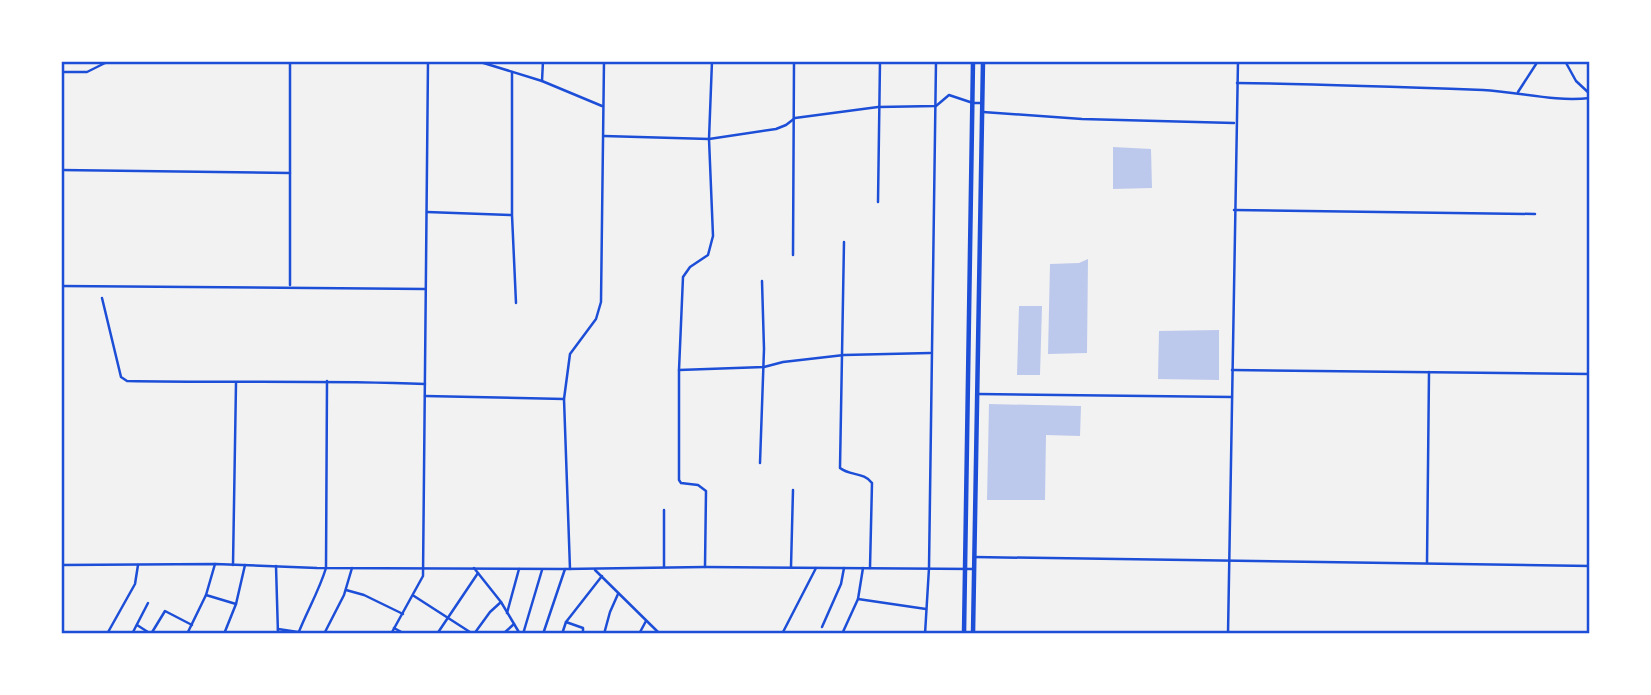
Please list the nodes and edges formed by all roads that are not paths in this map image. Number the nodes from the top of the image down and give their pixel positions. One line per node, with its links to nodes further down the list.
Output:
1 (116, 61): 16 (street)
2 (290, 61): 34 (street)
3 (428, 61): 37 (street)
4 (477, 61): 18 (street)
5 (543, 61): 19 (street)
6 (604, 61): 26 (street)
7 (712, 61): 32 (street)
8 (794, 61): 29 (street)
9 (880, 61): 27 (street)
10 (936, 61): 25 (street)
11 (973, 61): 23 (main road)
12 (983, 61): 24 (main road)
13 (1238, 61): 20 (street)
14 (1538, 61): 21 (street)
15 (1565, 61): 22 (street)
16 (105, 62): 17 (street)
17 (61, 72)
18 (512, 72): 19 (street); 39 (street)
19 (542, 81): 26 (street)
20 (1237, 83): 21 (street); 30 (street)
21 (1518, 92): 22 (street)
22 (1590, 96)
23 (973, 103): 24 (street); 25 (street); 92 (main road)
24 (983, 103): 28 (main road)
25 (936, 106): 27 (street); 48 (street)
26 (603, 107): 31 (street)
27 (878, 107): 29 (street); 35 (street)
28 (983, 112): 30 (street); 59 (main road)
29 (795, 118): 32 (street); 41 (street)
30 (1236, 123): 36 (street)
31 (604, 136): 32 (street); 62 (street)
32 (709, 139): 52 (street)
33 (61, 170): 34 (street)
34 (290, 173): 44 (street)
35 (878, 202)
36 (1234, 210): 38 (street); 53 (street)
37 (427, 212): 39 (street); 45 (street)
38 (1535, 214)
39 (512, 215): 47 (street)
40 (844, 242): 50 (street)
41 (793, 255)
42 (762, 281): 51 (street)
43 (62, 286): 44 (street); 49 (street)
44 (290, 286): 45 (street)
45 (426, 289): 58 (street)
46 (102, 298): 57 (street)
47 (516, 303)
48 (930, 353): 50 (street); 87 (street)
49 (61, 354)
50 (844, 355): 51 (street); 86 (street)
51 (764, 367): 52 (street); 63 (street)
52 (679, 370): 76 (street)
53 (1233, 370): 54 (street); 61 (street)
54 (1429, 372): 55 (street); 68 (street)
55 (1590, 374)
56 (327, 380): 57 (street); 58 (street); 78 (street)
57 (236, 383): 72 (street)
58 (425, 384): 60 (street)
59 (978, 394): 61 (street); 66 (main road)
60 (425, 396): 62 (street); 80 (street)
61 (1232, 397): 67 (street)
62 (564, 399): 90 (street)
63 (760, 463)
64 (793, 490): 77 (street)
65 (664, 510): 82 (street)
66 (974, 557): 67 (street); 93 (main road)
67 (1229, 560): 68 (street); 141 (street)
68 (1427, 563): 75 (street)
69 (215, 564): 71 (street); 72 (street); 98 (street)
70 (61, 565): 71 (street)
71 (138, 565): 118 (street)
72 (233, 565): 73 (street)
73 (245, 565): 74 (street); 103 (street)
74 (276, 566): 78 (street); 115 (street)
75 (1590, 566)
76 (705, 567): 77 (street); 82 (street)
77 (791, 567): 83 (street)
78 (326, 568): 79 (street); 117 (street)
79 (352, 568): 80 (street); 96 (street)
80 (423, 568): 81 (street); 99 (street)
81 (474, 568): 88 (street); 94 (street)
82 (664, 568): 91 (street)
83 (817, 568): 84 (street); 116 (street)
84 (844, 568): 85 (street); 113 (street)
85 (863, 568): 86 (street); 100 (street)
86 (870, 568): 87 (street)
87 (929, 568): 92 (street); 104 (street)
88 (519, 569): 89 (street); 105 (street)
89 (542, 569): 90 (street); 129 (street)
90 (568, 569): 91 (street); 130 (street)
91 (594, 569): 95 (street)
92 (964, 569): 93 (street); 139 (main road)
93 (974, 569): 140 (main road)
94 (478, 573): 101 (street); 107 (street)
95 (602, 576): 97 (street); 109 (street)
96 (346, 590): 106 (street); 123 (street)
97 (619, 593): 108 (street); 133 (street)
98 (206, 595): 103 (street); 112 (street)
99 (413, 595): 106 (street); 107 (street)
100 (858, 600): 104 (street); 137 (street)
101 (501, 602): 105 (street); 127 (street)
102 (148, 603): 111 (street)
103 (236, 604): 122 (street)
104 (926, 609): 138 (street)
105 (507, 612): 110 (street)
106 (403, 614): 114 (street)
107 (448, 617): 126 (street); 127 (street)
108 (646, 621): 134 (street); 135 (street)
109 (566, 622): 131 (street); 132 (street)
110 (514, 624): 128 (street); 129 (street)
111 (137, 625): 119 (street); 120 (street)
112 (192, 625): 120 (street); 121 (street)
113 (822, 626)
114 (394, 628): 124 (street); 125 (street)
115 (278, 632): 117 (street)
116 (783, 632): 136 (street)
117 (298, 633)
118 (107, 634)
119 (132, 634)
120 (151, 634)
121 (187, 634)
122 (224, 634)
123 (324, 634)
124 (391, 634)
125 (405, 634)
126 (437, 634)
127 (474, 634)
128 (503, 634)
129 (521, 634)
130 (543, 634)
131 (562, 634)
132 (583, 634)
133 (604, 634)
134 (639, 634)
135 (660, 634)
136 (791, 634)
137 (842, 634)
138 (925, 634)
139 (964, 634)
140 (973, 634)
141 (1227, 634)

